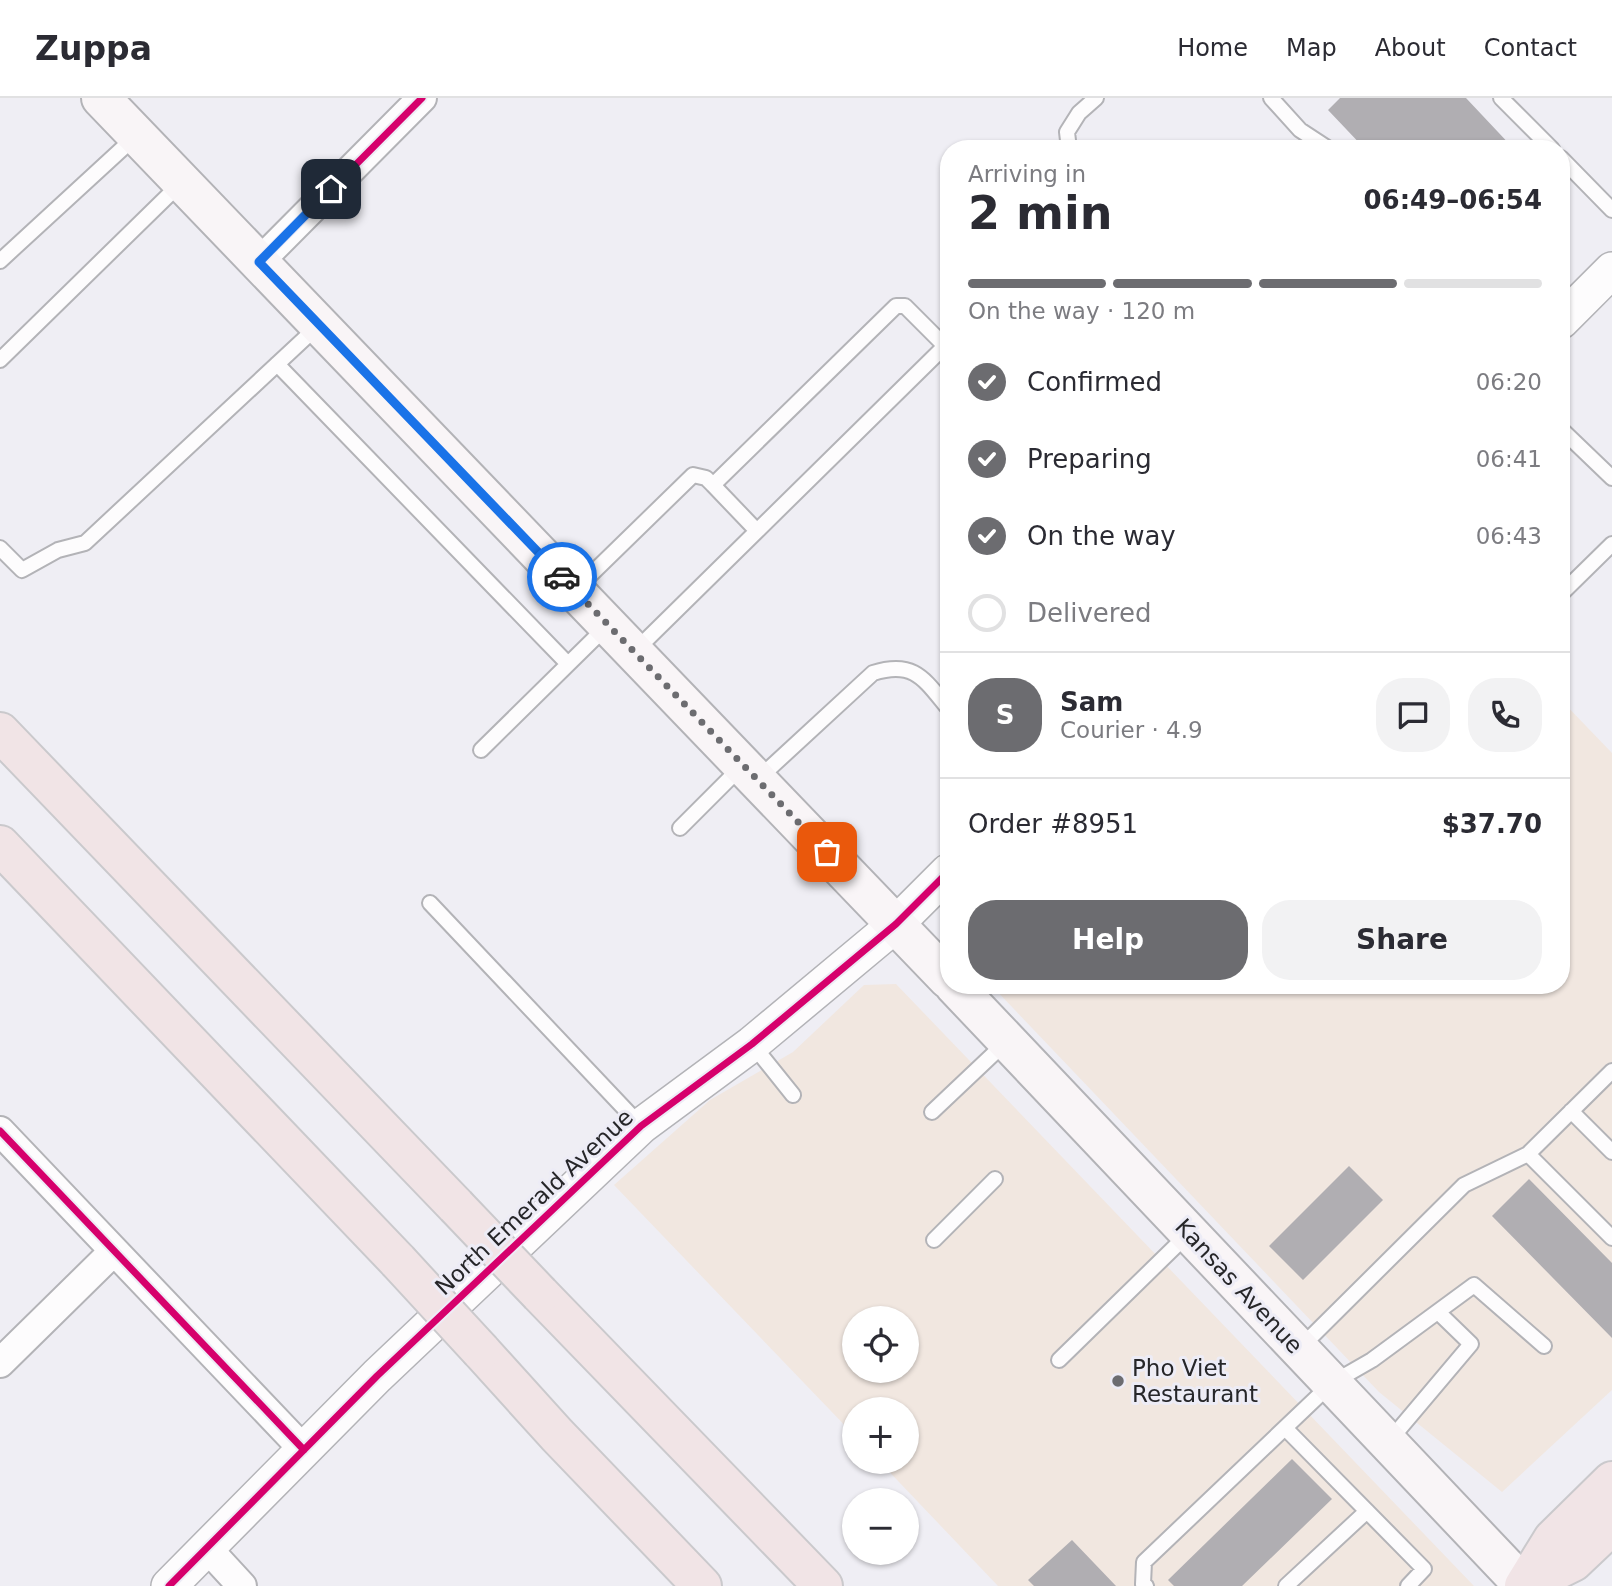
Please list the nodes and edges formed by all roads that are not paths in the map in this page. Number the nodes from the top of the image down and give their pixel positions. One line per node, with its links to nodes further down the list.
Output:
1 (101, 98): 6 (main road)
2 (422, 98): 14 (street)
3 (1096, 98): 7 (lane)
4 (1271, 98): 8 (lane)
5 (1501, 98): 9 (lane)
6 (137, 135): 11 (main road); 13 (lane)
7 (1068, 140)
8 (1315, 140)
9 (1543, 140)
10 (1570, 167): 12 (lane)
11 (182, 182): 14 (main road); 20 (lane)
12 (1612, 210)
13 (0, 261)
14 (259, 262): 17 (main road)
15 (1612, 270): 16 (street)
16 (1570, 312)
17 (319, 325): 21 (lane); 29 (main road)
18 (940, 342): 24 (lane)
19 (940, 354): 25 (lane)
20 (0, 360)
21 (277, 364): 27 (lane); 32 (lane)
22 (1570, 438): 23 (lane)
23 (1612, 478)
24 (713, 485): 25 (lane); 29 (lane)
25 (757, 531): 31 (lane)
26 (1612, 544): 28 (lane)
27 (0, 548)
28 (1570, 585)
29 (575, 590): 30 (main road)
30 (608, 624): 31 (main road); 32 (lane)
31 (634, 651): 36 (main road)
32 (568, 664): 35 (lane)
33 (940, 699): 36 (lane)
34 (0, 732): 75 (highway, bridge)
35 (481, 750)
36 (750, 773): 37 (lane); 41 (main road)
37 (680, 828)
38 (0, 845): 74 (highway, bridge)
39 (940, 880): 41 (street, North Emerald Avenue)
40 (429, 902): 50 (lane)
41 (896, 924): 42 (main road); 45 (street, North Emerald Avenue)
42 (940, 971)
43 (963, 994): 44 (main road, Kansas Avenue)
44 (1007, 1041): 49 (lane); 55 (main road, Kansas Avenue)
45 (752, 1044): 47 (lane); 50 (street, North Emerald Avenue)
46 (1612, 1071): 48 (lane)
47 (793, 1095)
48 (1571, 1111): 52 (lane); 53 (lane)
49 (932, 1112)
50 (641, 1126): 67 (street, North Emerald Avenue)
51 (0, 1131): 58 (street)
52 (1612, 1152)
53 (1528, 1154): 56 (lane); 61 (lane)
54 (995, 1178): 57 (lane)
55 (1189, 1233): 61 (main road, Kansas Avenue); 62 (lane)
56 (1612, 1238)
57 (934, 1240)
58 (114, 1251): 63 (street); 67 (street)
59 (1439, 1313): 60 (lane); 64 (lane); 66 (lane)
60 (1544, 1346)
61 (1299, 1349): 64 (main road, Kansas Avenue)
62 (1059, 1360)
63 (0, 1363)
64 (1332, 1383): 65 (lane); 66 (main road, Kansas Avenue)
65 (1285, 1428): 69 (lane); 76 (lane)
66 (1388, 1442): 79 (main road, Kansas Avenue)
67 (304, 1450): 71 (street, North Emerald Avenue)
68 (1612, 1481): 79 (highway)
69 (1367, 1511): 77 (lane); 78 (lane)
70 (1612, 1525): 79 (highway)
71 (207, 1548): 72 (street, North Emerald Avenue); 73 (street)
72 (169, 1586)
73 (242, 1586)
74 (702, 1586)
75 (823, 1586)
76 (1146, 1586)
77 (1286, 1586)
78 (1408, 1586)
79 (1524, 1586)

